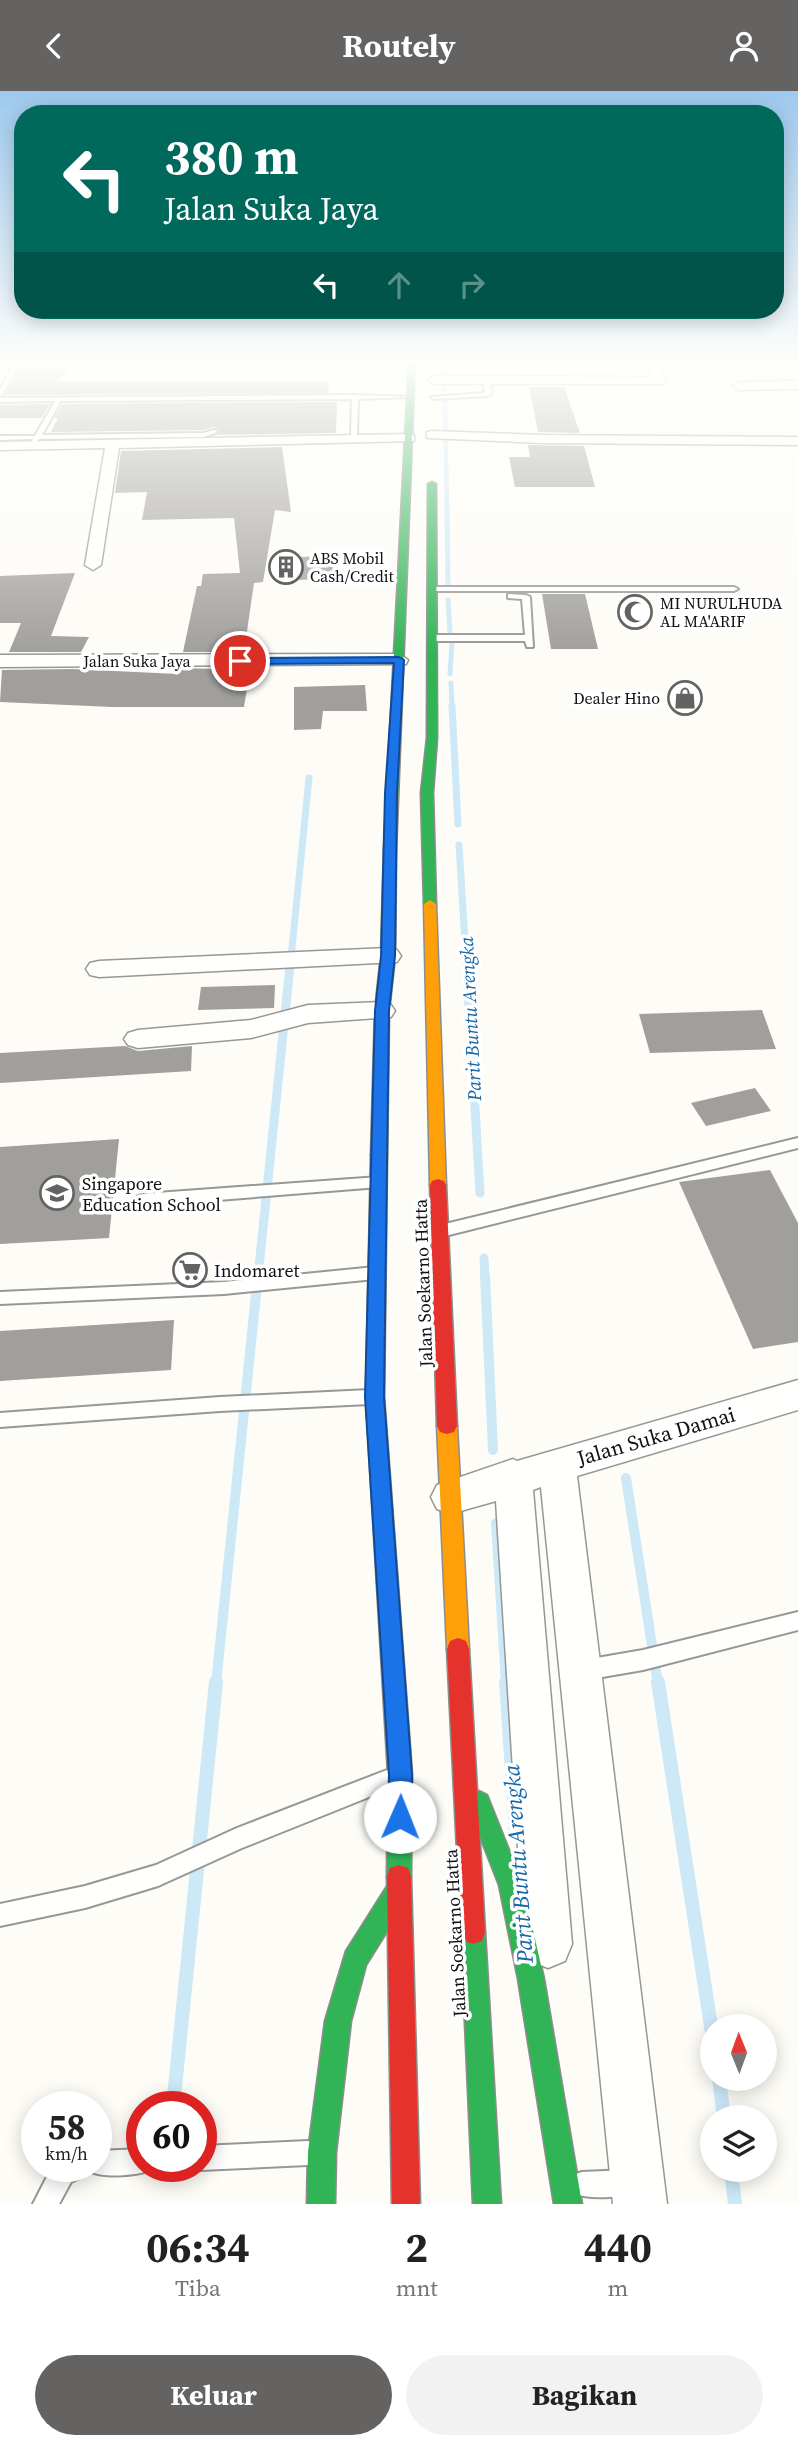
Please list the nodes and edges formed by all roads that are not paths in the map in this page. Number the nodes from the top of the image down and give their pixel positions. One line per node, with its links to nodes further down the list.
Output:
1 (111, 458): 4 (street)
2 (408, 458): 8 (main road, Jalan Soekarno Hatta)
3 (432, 473): 6 (main road, Jalan Soekarno Hatta)
4 (93, 565)
5 (734, 589): 6 (lane)
6 (432, 593): 7 (main road, Jalan Soekarno Hatta); 7 (lane)
7 (433, 638): 10 (main road, Jalan Soekarno Hatta)
8 (399, 660): 9 (street, Jalan Suka Jaya); 10 (main road, Jalan Soekarno Hatta)
9 (0, 661)
10 (409, 793): 11 (main road, Jalan Soekarno Hatta); 18 (main road, Jalan Soekarno Hatta)
11 (388, 956): 12 (street); 13 (main road, Jalan Soekarno Hatta)
12 (99, 969)
13 (382, 1011): 14 (street); 16 (main road, Jalan Soekarno Hatta)
14 (138, 1039)
15 (798, 1143): 18 (lane)
16 (380, 1182): 17 (lane); 19 (main road, Jalan Soekarno Hatta)
17 (143, 1200)
18 (440, 1231): 26 (main road, Jalan Soekarno Hatta)
19 (376, 1273): 20 (lane); 22 (main road, Jalan Soekarno Hatta)
20 (0, 1298)
21 (798, 1395): 24 (street, Jalan Suka Damai)
22 (375, 1397): 23 (lane); 30 (main road, Jalan Soekarno Hatta)
23 (0, 1420)
24 (557, 1464): 25 (street, Jalan Suka Damai); 28 (street)
25 (513, 1476): 26 (street, Jalan Suka Damai); 37 (street)
26 (450, 1497): 29 (main road, Jalan Soekarno Hatta)
27 (798, 1621): 28 (lane)
28 (580, 1671): 36 (street)
29 (466, 1768): 37 (main road); 41 (main road, Jalan Soekarno Hatta)
30 (400, 1775): 31 (main road, Jalan Soekarno Hatta); 32 (lane)
31 (399, 1888): 33 (main road); 40 (main road, Jalan Soekarno Hatta)
32 (0, 1915)
33 (322, 2152): 34 (lane); 39 (main road)
34 (217, 2157)
35 (57, 2182): 38 (lane)
36 (638, 2193): 37 (lane)
37 (567, 2195)
38 (46, 2204)
39 (321, 2204)
40 (406, 2204)
41 (487, 2204)

